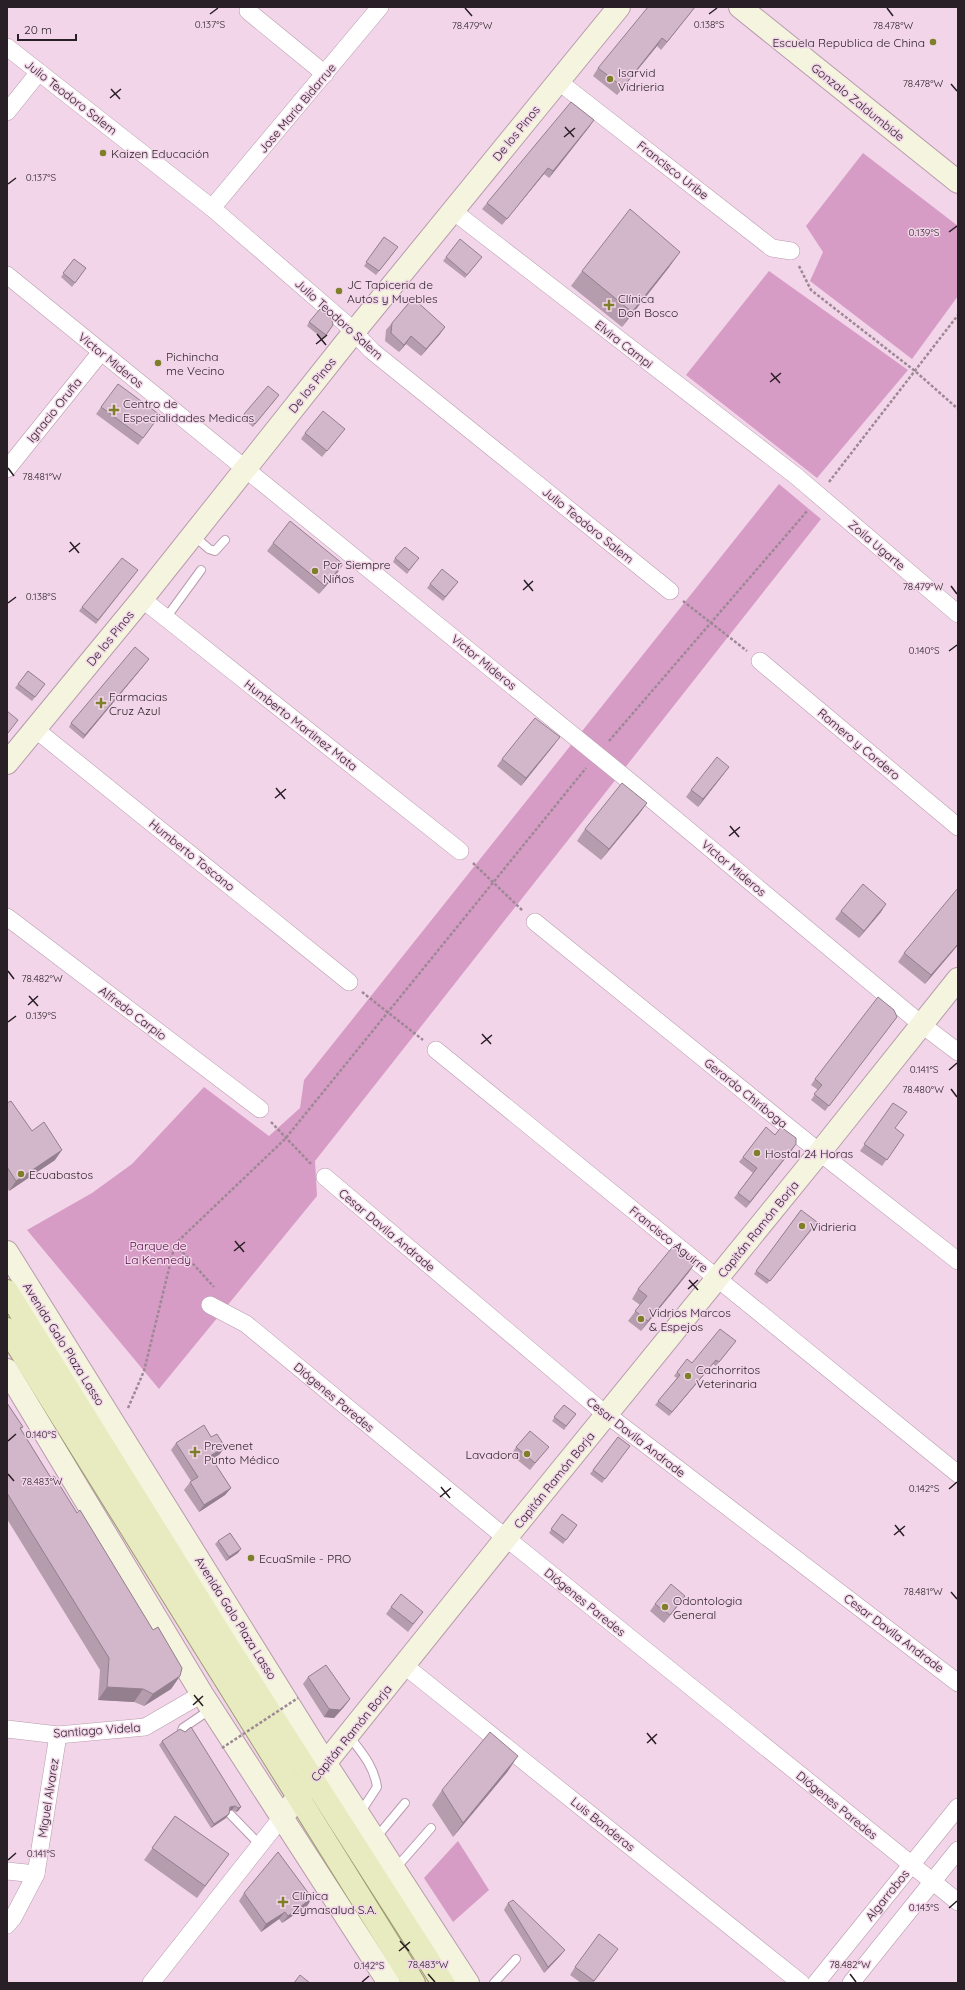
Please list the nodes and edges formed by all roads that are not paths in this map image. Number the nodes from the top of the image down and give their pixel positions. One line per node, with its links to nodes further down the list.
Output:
1 (268, 7): 5 (street)
2 (380, 7): 8 (street, Jose Maria Bidarrue)
3 (619, 7): 9 (street, De los Pinos)
4 (740, 7): 11 (street, Gonzalo Zaldumbide)
5 (246, 9): 8 (street)
6 (7, 47): 7 (street, Julio Teodoro Salem)
7 (39, 72): 10 (street); 12 (street, Julio Teodoro Salem)
8 (325, 74): 12 (street, Jose Maria Bidarrue)
9 (558, 81): 13 (street, De los Pinos); 14 (street, Francisco Uribe)
10 (7, 112)
11 (958, 182)
12 (212, 208): 16 (street, Julio Teodoro Salem)
13 (453, 211): 16 (street, De los Pinos); 20 (street, Elvira Campi)
14 (791, 252)
15 (7, 275): 17 (street, Victor Mideros)
16 (354, 332): 18 (street, De los Pinos); 24 (street, Julio Teodoro Salem)
17 (101, 352): 18 (street, Victor Mideros); 19 (street, Ignacio Oruña)
18 (246, 468): 21 (street, De los Pinos); 37 (street, Victor Mideros)
19 (7, 469)
20 (796, 476): 26 (street, Zoila Ugarte)
21 (192, 534): 22 (lane); 25 (street, De los Pinos)
22 (225, 540)
23 (201, 570): 27 (lane)
24 (670, 591)
25 (142, 599): 27 (street, Humberto Martinez Mata); 29 (street, De los Pinos)
26 (958, 614)
27 (166, 618): 32 (street, Humberto Martinez Mata)
28 (760, 661): 31 (street, Romero y Cordero)
29 (35, 729): 30 (street, De los Pinos); 36 (street, Humberto Toscano)
30 (7, 763)
31 (958, 827)
32 (460, 851)
33 (7, 917): 40 (street, Alfredo Carpio)
34 (535, 922): 41 (street, Gerardo Chiriboga)
35 (958, 979): 37 (street, Capitán Ramón Borja)
36 (349, 982)
37 (921, 1024): 39 (street, Victor Mideros); 41 (street, Capitán Ramón Borja)
38 (436, 1050): 45 (street, Francisco Aguirre)
39 (958, 1052)
40 (260, 1109)
41 (820, 1152): 44 (street, Gerardo Chiriboga); 45 (street, Capitán Ramón Borja)
42 (325, 1177): 50 (street, Cesar Davila Andrade)
43 (7, 1252): 60 (street, Avenida Galo Plaza Lasso)
44 (958, 1261)
45 (718, 1279): 50 (street, Capitán Ramón Borja); 51 (street, Francisco Aguirre)
46 (7, 1291): 60 (main road, Avenida Galo Plaza Lasso)
47 (210, 1305): 52 (street, Diógenes Paredes)
48 (7, 1329): 61 (main road)
49 (7, 1370): 55 (street)
50 (607, 1415): 52 (street, Capitán Ramón Borja); 54 (street, Cesar Davila Andrade)
51 (958, 1474)
52 (506, 1538): 53 (street, Capitán Ramón Borja); 71 (street, Diógenes Paredes)
53 (405, 1666): 59 (street, Capitán Ramón Borja); 85 (street, Luis Banderas)
54 (958, 1683)
55 (207, 1701): 57 (lane); 58 (street, Santiago Videla); 66 (street)
56 (7, 1729): 58 (street, Santiago Videla)
57 (182, 1730)
58 (58, 1735): 74 (street, Miguel Alvarez)
59 (349, 1736): 60 (street, Capitán Ramón Borja); 64 (lane)
60 (320, 1771): 61 (street, Capitán Ramón Borja); 64 (street, Avenida Galo Plaza Lasso); 82 (main road, Avenida Galo Plaza Lasso)
61 (299, 1797): 66 (street, Capitán Ramón Borja); 81 (main road)
62 (405, 1803): 68 (lane)
63 (958, 1807): 71 (street, Algarrobos)
64 (359, 1814): 68 (street, Avenida Galo Plaza Lasso)
65 (231, 1815): 69 (lane)
66 (282, 1817): 69 (street, Capitán Ramón Borja); 80 (street)
67 (431, 1828): 72 (lane)
68 (375, 1839): 72 (street, Avenida Galo Plaza Lasso)
69 (260, 1845): 79 (street, Capitán Ramón Borja)
70 (958, 1850): 75 (street)
71 (911, 1865): 75 (street, Diógenes Paredes); 86 (street, Algarrobos)
72 (394, 1869): 83 (street, Avenida Galo Plaza Lasso)
73 (7, 1871): 74 (street)
74 (36, 1874): 77 (street, Miguel Alvarez)
75 (932, 1882): 76 (street, Diógenes Paredes); 87 (street)
76 (958, 1902)
77 (7, 1925)
78 (516, 1959): 84 (lane)
79 (151, 1983)
80 (389, 1983)
81 (414, 1983)
82 (444, 1983)
83 (468, 1983)
84 (494, 1983)
85 (801, 1983)
86 (816, 1983)
87 (851, 1983)

